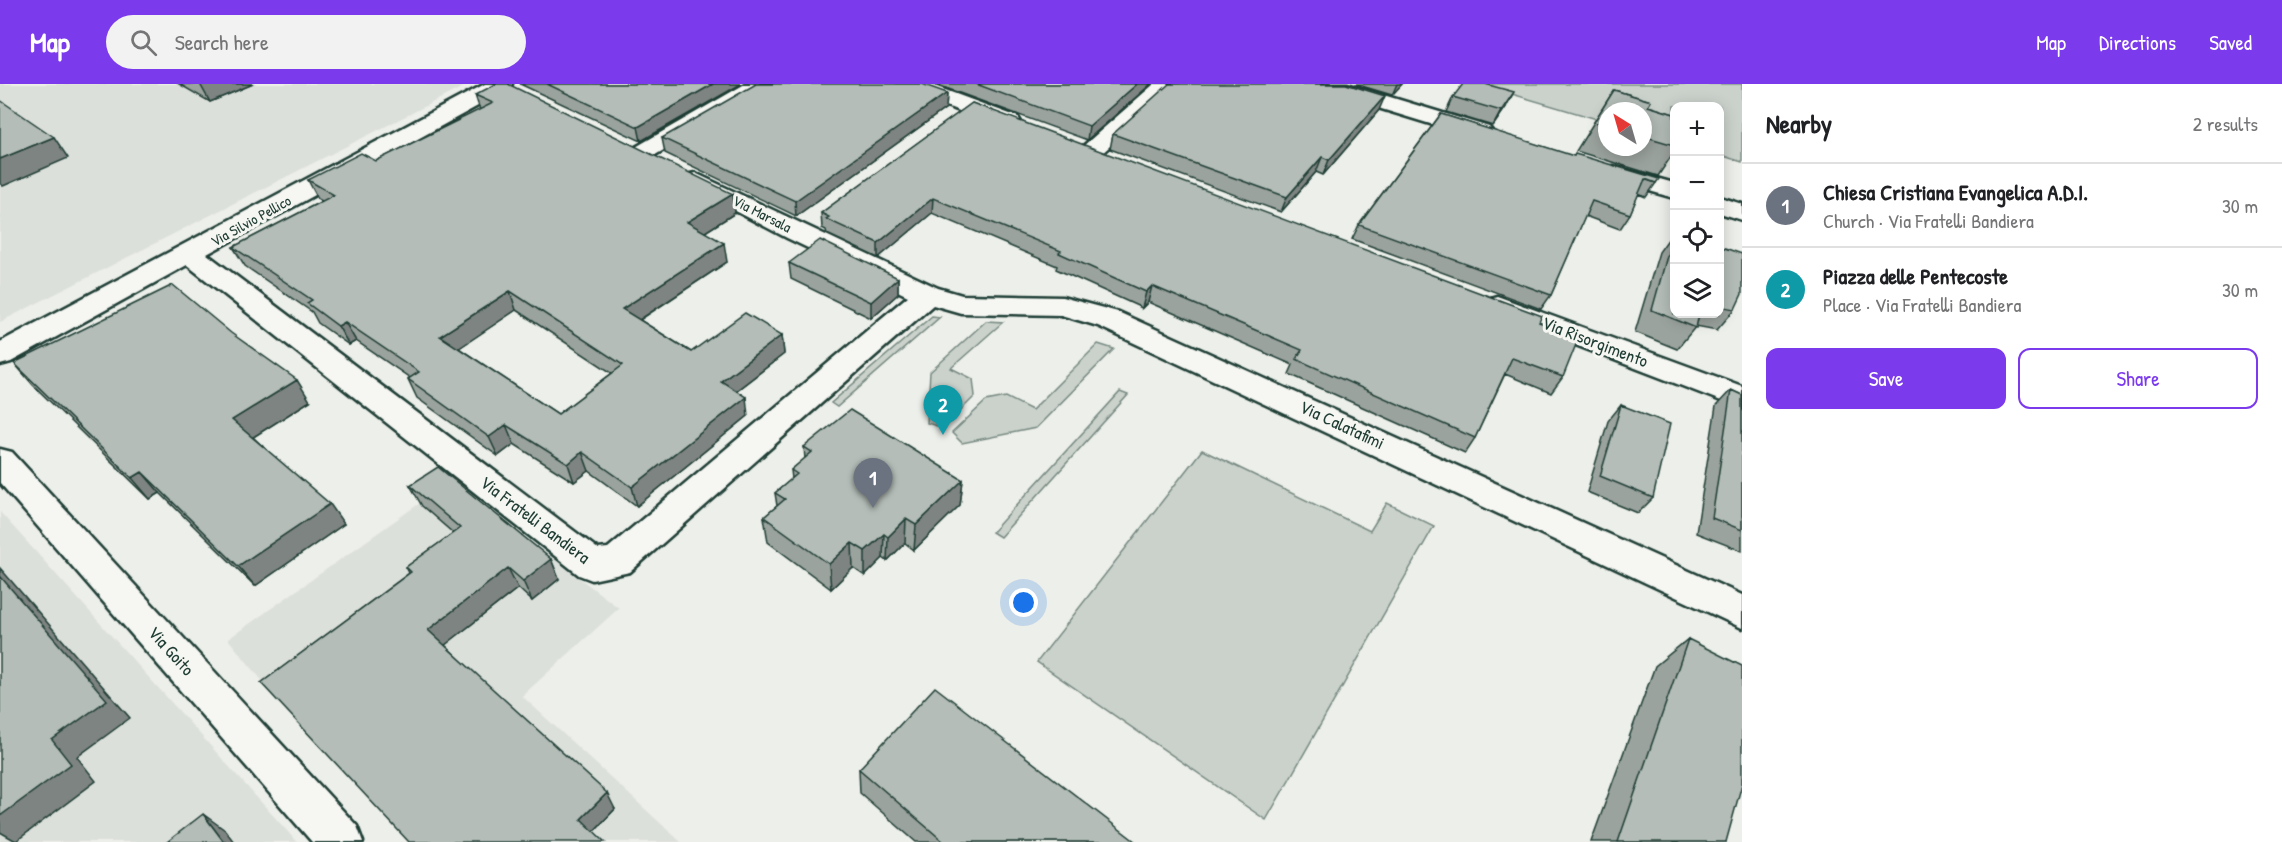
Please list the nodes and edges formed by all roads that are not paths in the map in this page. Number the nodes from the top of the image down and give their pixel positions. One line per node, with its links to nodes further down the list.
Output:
1 (761, 84): 14 (street, Via Marsala)
2 (909, 84): 6 (street)
3 (1167, 84): 8 (street)
4 (1324, 84): 7 (street)
5 (507, 88): 13 (street, Via Silvio Pellico)
6 (1034, 131)
7 (1505, 140)
8 (1090, 152)
9 (1595, 167): 10 (street)
10 (1670, 191)
11 (1724, 207): 12 (street)
12 (1742, 212)
13 (190, 254): 14 (street, Via Fratelli Bandiera); 16 (street, Via Silvio Pellico)
14 (928, 294): 19 (street, Via Calatafimi)
15 (1477, 297): 17 (street, Via Risorgimento)
16 (0, 355)
17 (1742, 398)
18 (0, 461): 20 (street, Via Goito)
19 (1742, 612)
20 (341, 842)

